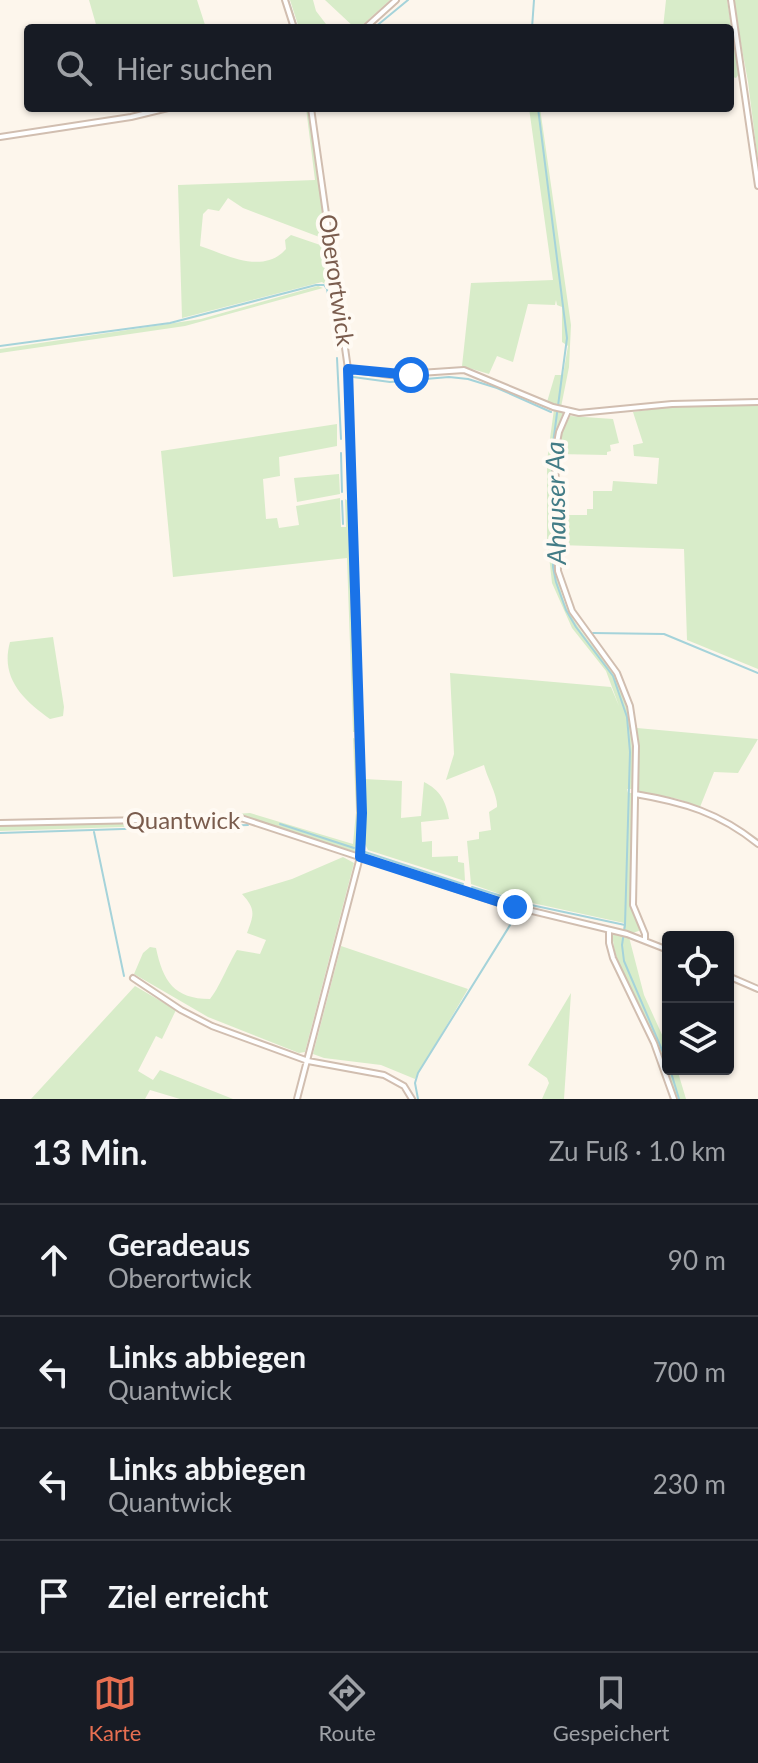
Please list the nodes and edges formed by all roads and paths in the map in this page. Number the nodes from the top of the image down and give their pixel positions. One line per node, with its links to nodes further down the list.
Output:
1 (285, 0): 4 (street)
2 (396, 0): 5 (street)
3 (731, 0): 9 (street)
4 (293, 24)
5 (369, 24)
6 (152, 112): 8 (street)
7 (312, 112): 10 (street, Oberortwick)
8 (0, 137)
9 (758, 186)
10 (348, 369): 12 (street, Oberortwick); 16 (street)
11 (758, 402): 12 (street, Oberortwick)
12 (568, 411): 13 (street)
13 (635, 794): 15 (street); 18 (street)
14 (0, 823): 16 (street, Quantwick)
15 (758, 844)
16 (360, 857): 17 (street, Quantwick); 23 (street)
17 (609, 930): 18 (street, Quantwick); 26 (street)
18 (645, 940): 19 (street, Quantwick)
19 (662, 947)
20 (133, 978): 23 (street)
21 (734, 979): 22 (street)
22 (758, 989)
23 (308, 1061): 24 (street); 25 (street)
24 (297, 1099)
25 (412, 1099)
26 (674, 1099)

